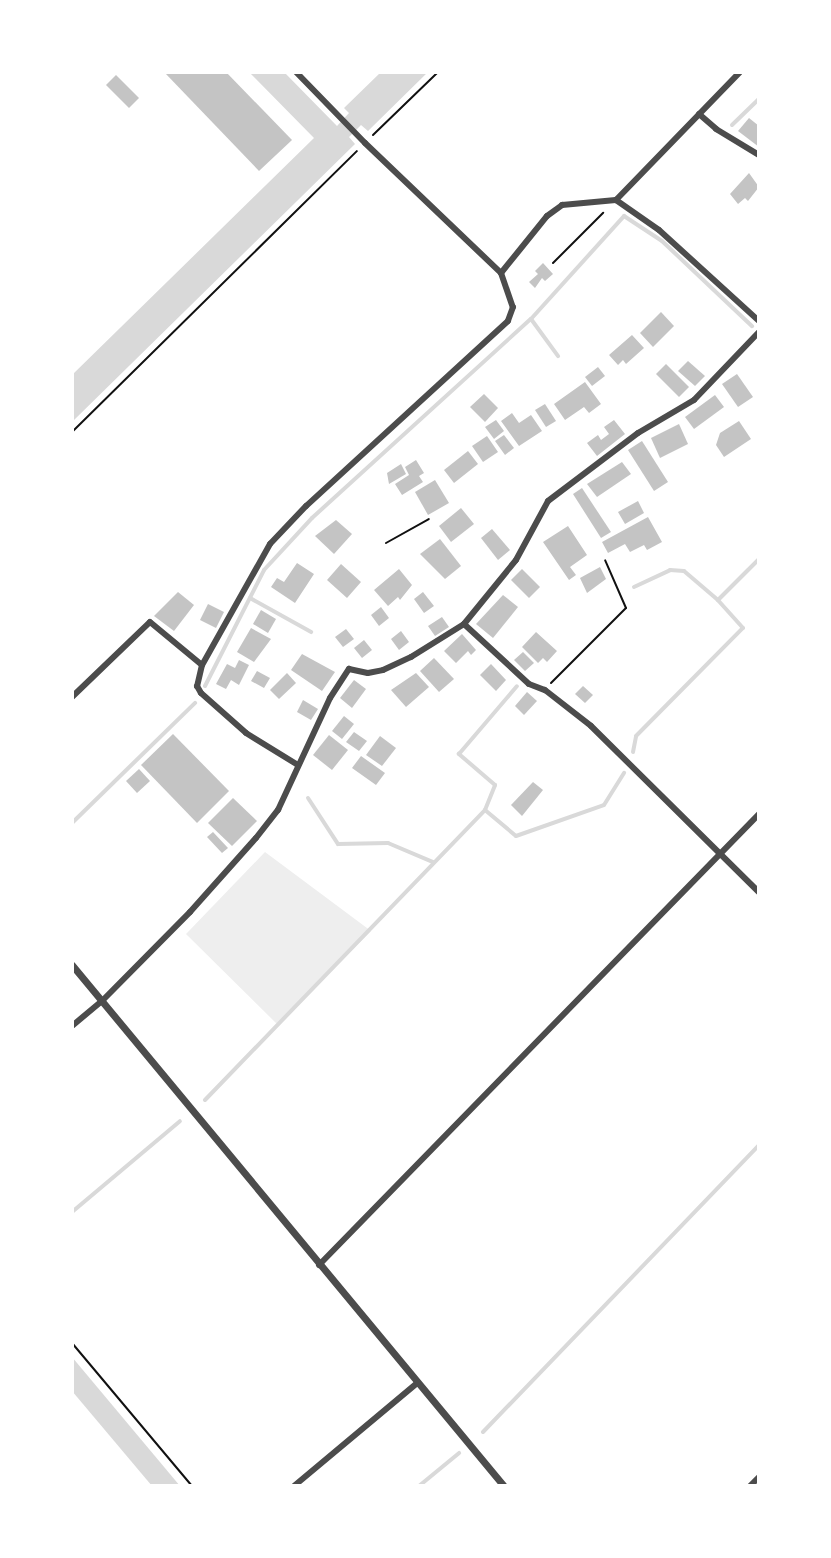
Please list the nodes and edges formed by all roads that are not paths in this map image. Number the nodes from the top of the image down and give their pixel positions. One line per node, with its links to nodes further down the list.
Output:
1 (296, 72): 6 (street)
2 (740, 72): 3 (street)
3 (699, 114): 4 (street); 5 (street)
4 (759, 155)
5 (616, 200): 6 (street); 7 (street)
6 (501, 273): 10 (street)
7 (759, 321)
8 (759, 332): 9 (street)
9 (464, 624): 12 (street); 14 (street)
10 (202, 665): 11 (street); 12 (street)
11 (72, 697)
12 (298, 765): 17 (street)
13 (759, 814): 14 (street)
14 (720, 854): 15 (street); 19 (street)
15 (759, 892)
16 (72, 965): 17 (street)
17 (102, 1001): 18 (street); 19 (street)
18 (72, 1026)
19 (319, 1265): 20 (street)
20 (417, 1383): 22 (street); 23 (street)
21 (759, 1477): 24 (street)
22 (294, 1486)
23 (504, 1486)
24 (750, 1486)

